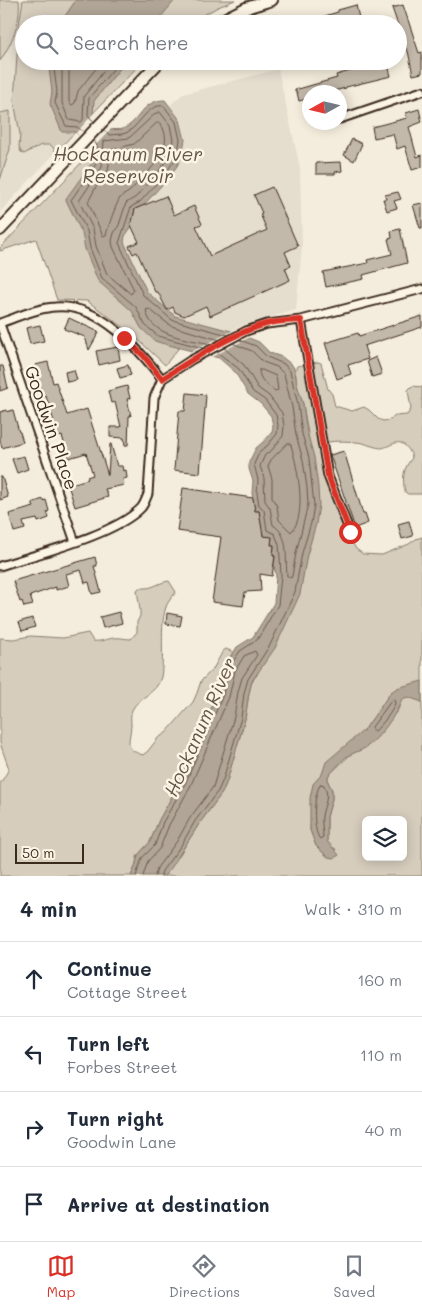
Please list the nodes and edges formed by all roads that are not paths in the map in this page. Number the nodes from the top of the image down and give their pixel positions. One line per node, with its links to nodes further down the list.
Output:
1 (272, 0): 2 (main road)
2 (232, 15)
3 (151, 70): 6 (main road)
4 (422, 91): 5 (street)
5 (347, 117)
6 (0, 230)
7 (422, 289): 8 (street)
8 (301, 320): 10 (street); 11 (street)
9 (0, 323): 10 (street); 12 (street, Goodwin Place)
10 (162, 379): 12 (street)
11 (350, 532)
12 (74, 542): 13 (street)
13 (0, 566)

